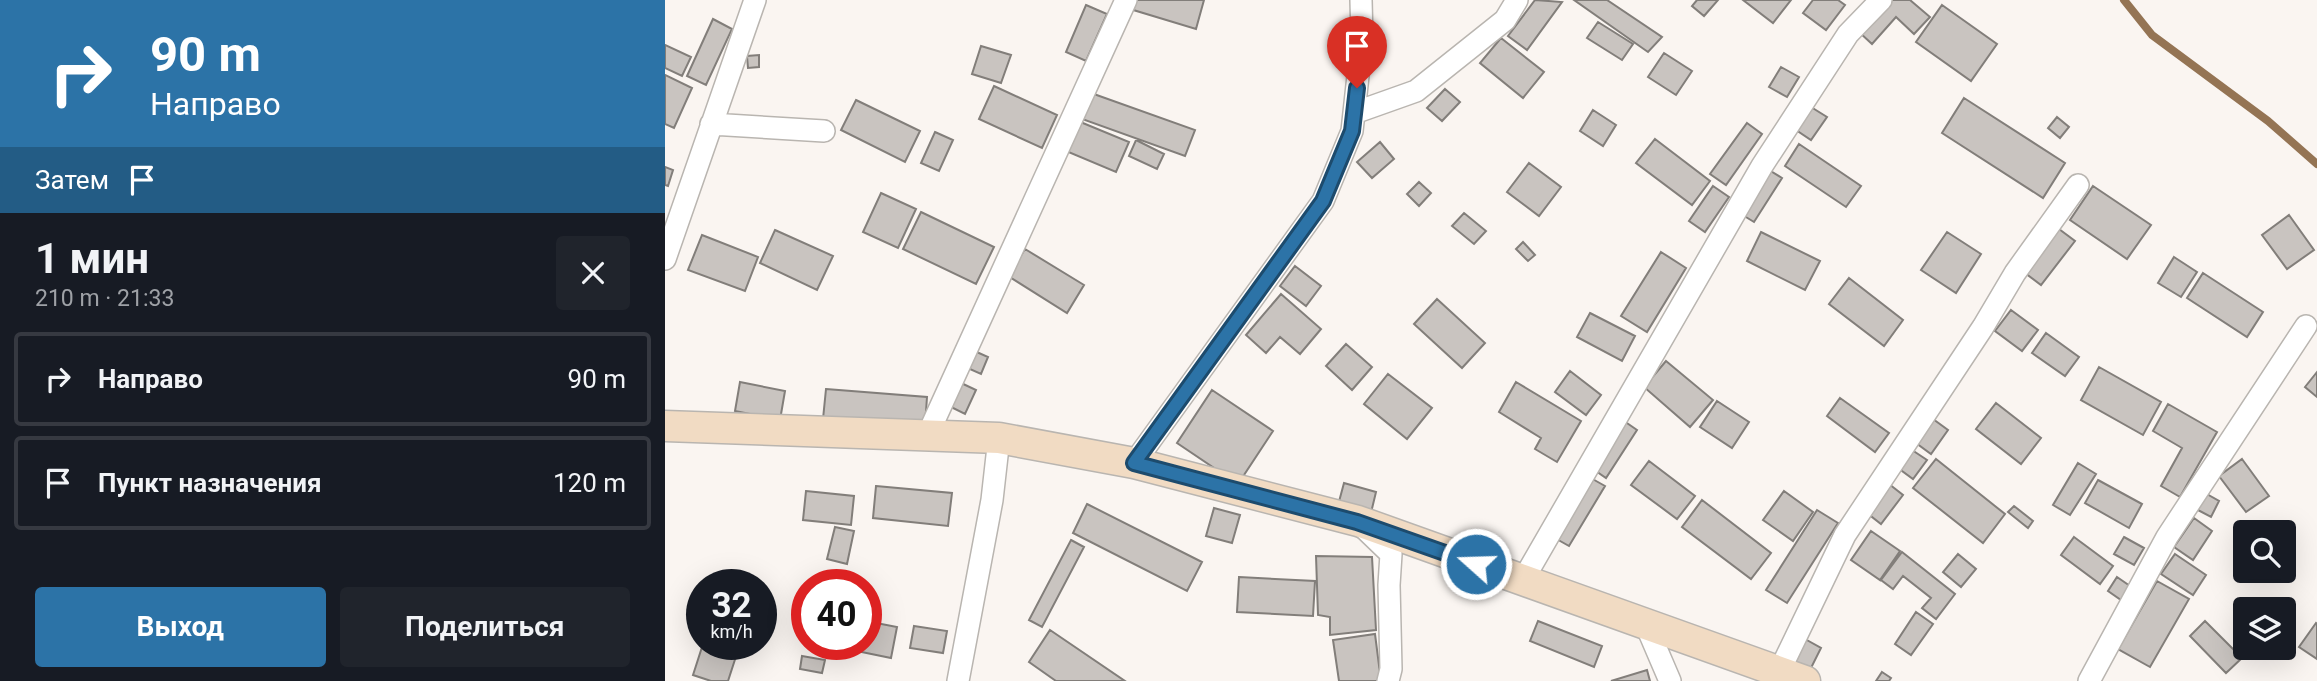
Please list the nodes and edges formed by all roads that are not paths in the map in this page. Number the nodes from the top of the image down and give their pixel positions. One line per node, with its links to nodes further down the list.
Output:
1 (755, 0): 7 (street)
2 (1126, 0): 13 (street)
3 (1361, 0): 6 (street)
4 (1517, 0): 6 (street)
5 (1881, 0): 17 (street)
6 (1354, 113): 15 (street)
7 (711, 124): 8 (street); 10 (street)
8 (824, 131)
9 (2078, 185): 19 (street)
10 (665, 259)
11 (2306, 326): 23 (street)
12 (665, 426): 13 (street)
13 (928, 434): 14 (street)
14 (999, 438): 15 (street); 20 (street)
15 (1134, 463): 16 (street)
16 (1357, 522): 17 (street); 21 (street)
17 (1523, 580): 18 (street)
18 (1646, 625): 19 (street); 22 (street)
19 (1792, 676)
20 (958, 681)
21 (1388, 681)
22 (1670, 681)
23 (2089, 681)

